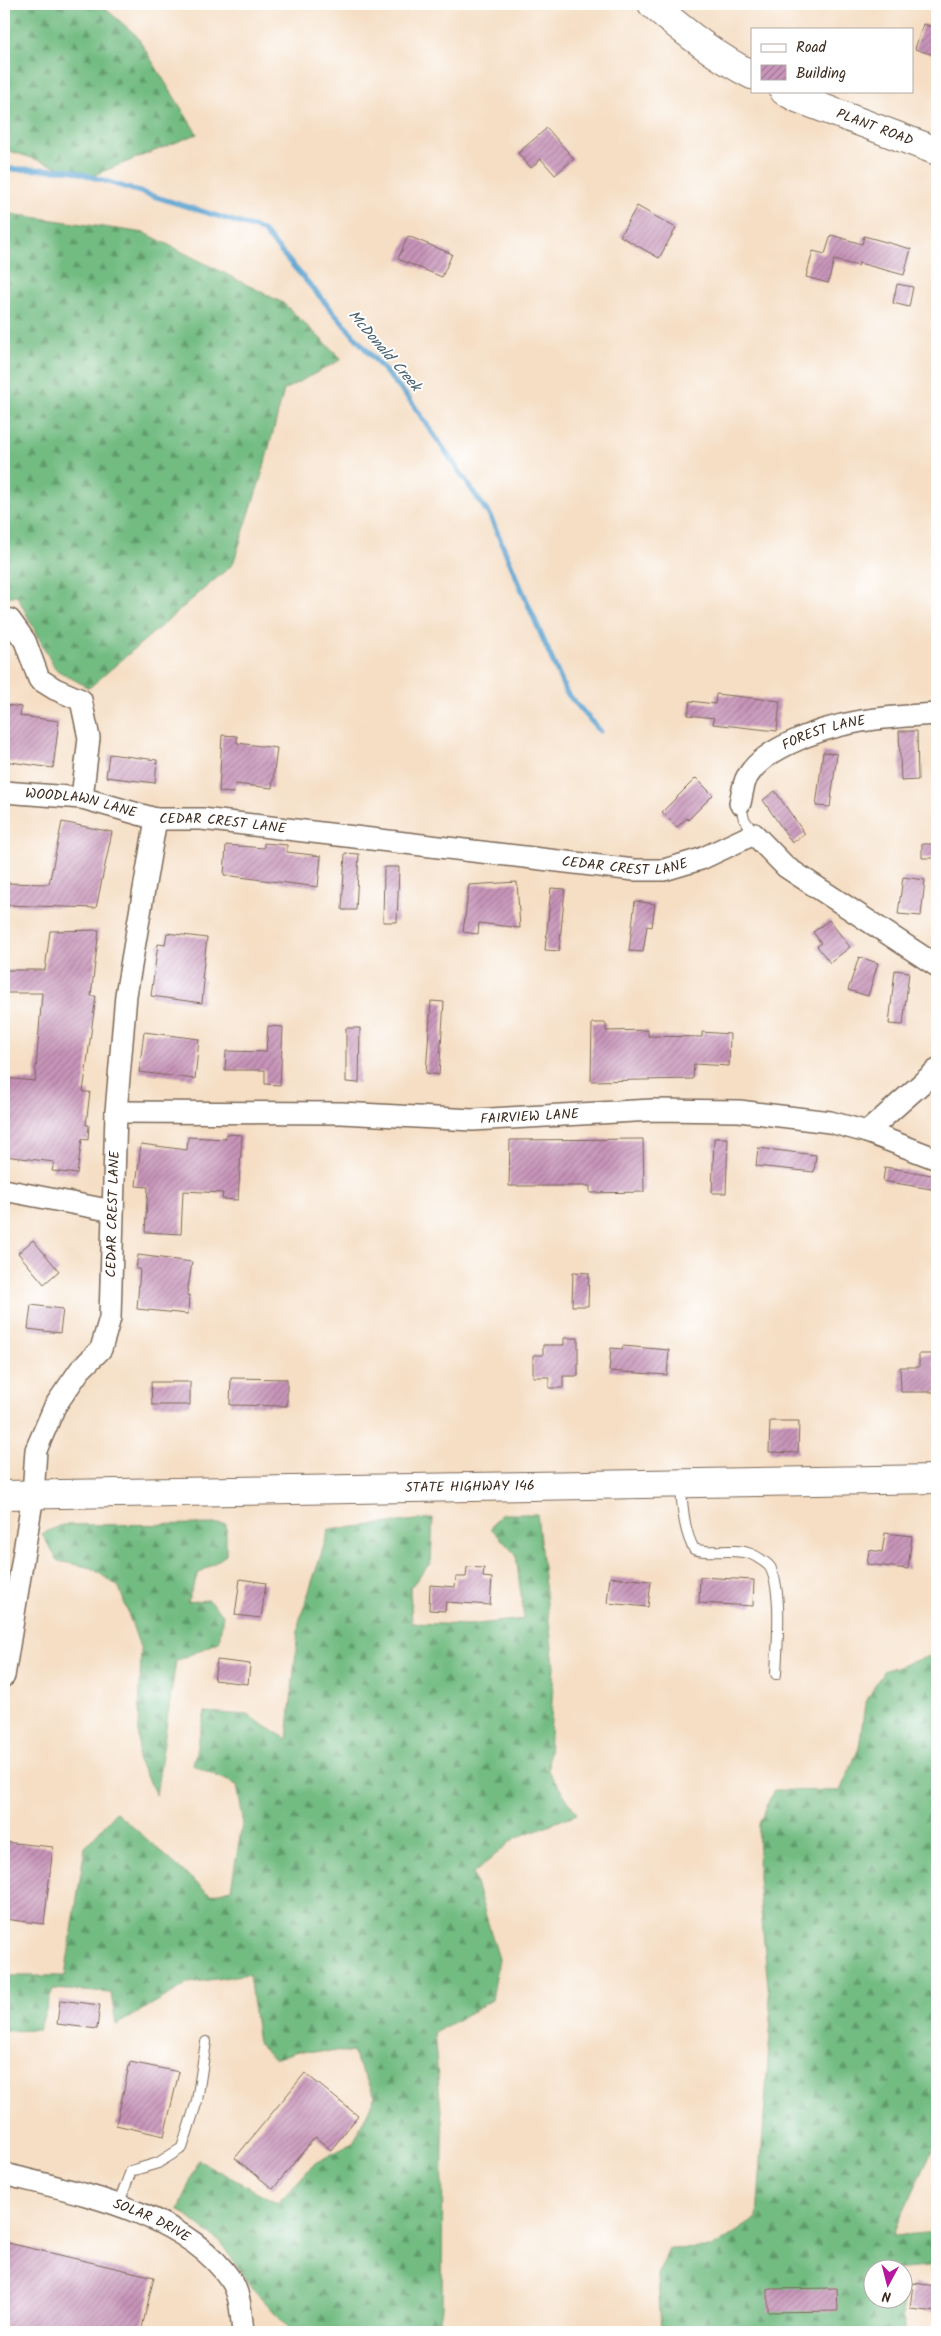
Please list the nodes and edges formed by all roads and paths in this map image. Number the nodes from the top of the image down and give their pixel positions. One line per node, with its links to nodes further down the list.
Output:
1 (652, 4): 2 (main road)
2 (751, 74)
3 (786, 92): 4 (main road, PLANT ROAD)
4 (937, 151)
5 (4, 618): 8 (street)
6 (937, 714): 9 (street, FOREST LANE)
7 (4, 792): 8 (street, WOODLAWN LANE)
8 (82, 798): 10 (street, WOODLAWN LANE)
9 (740, 803): 11 (lane)
10 (156, 819): 11 (street, CEDAR CREST LANE); 14 (street, CEDAR CREST LANE)
11 (754, 834): 12 (street)
12 (937, 966)
13 (937, 1070): 15 (street)
14 (116, 1112): 15 (street, FAIRVIEW LANE); 18 (street, CEDAR CREST LANE)
15 (867, 1132): 16 (street, FAIRVIEW LANE)
16 (937, 1159)
17 (4, 1190): 18 (street)
18 (113, 1211): 22 (street, CEDAR CREST LANE)
19 (937, 1479): 20 (main road, STATE HIGHWAY 146)
20 (680, 1482): 22 (main road, STATE HIGHWAY 146); 23 (lane)
21 (4, 1495): 22 (main road, STATE HIGHWAY 146)
22 (33, 1495): 24 (street)
23 (776, 1674)
24 (4, 1676)
25 (206, 2042): 27 (lane)
26 (4, 2174): 27 (street, SOLAR DRIVE)
27 (118, 2205): 28 (street, SOLAR DRIVE)
28 (243, 2332)

